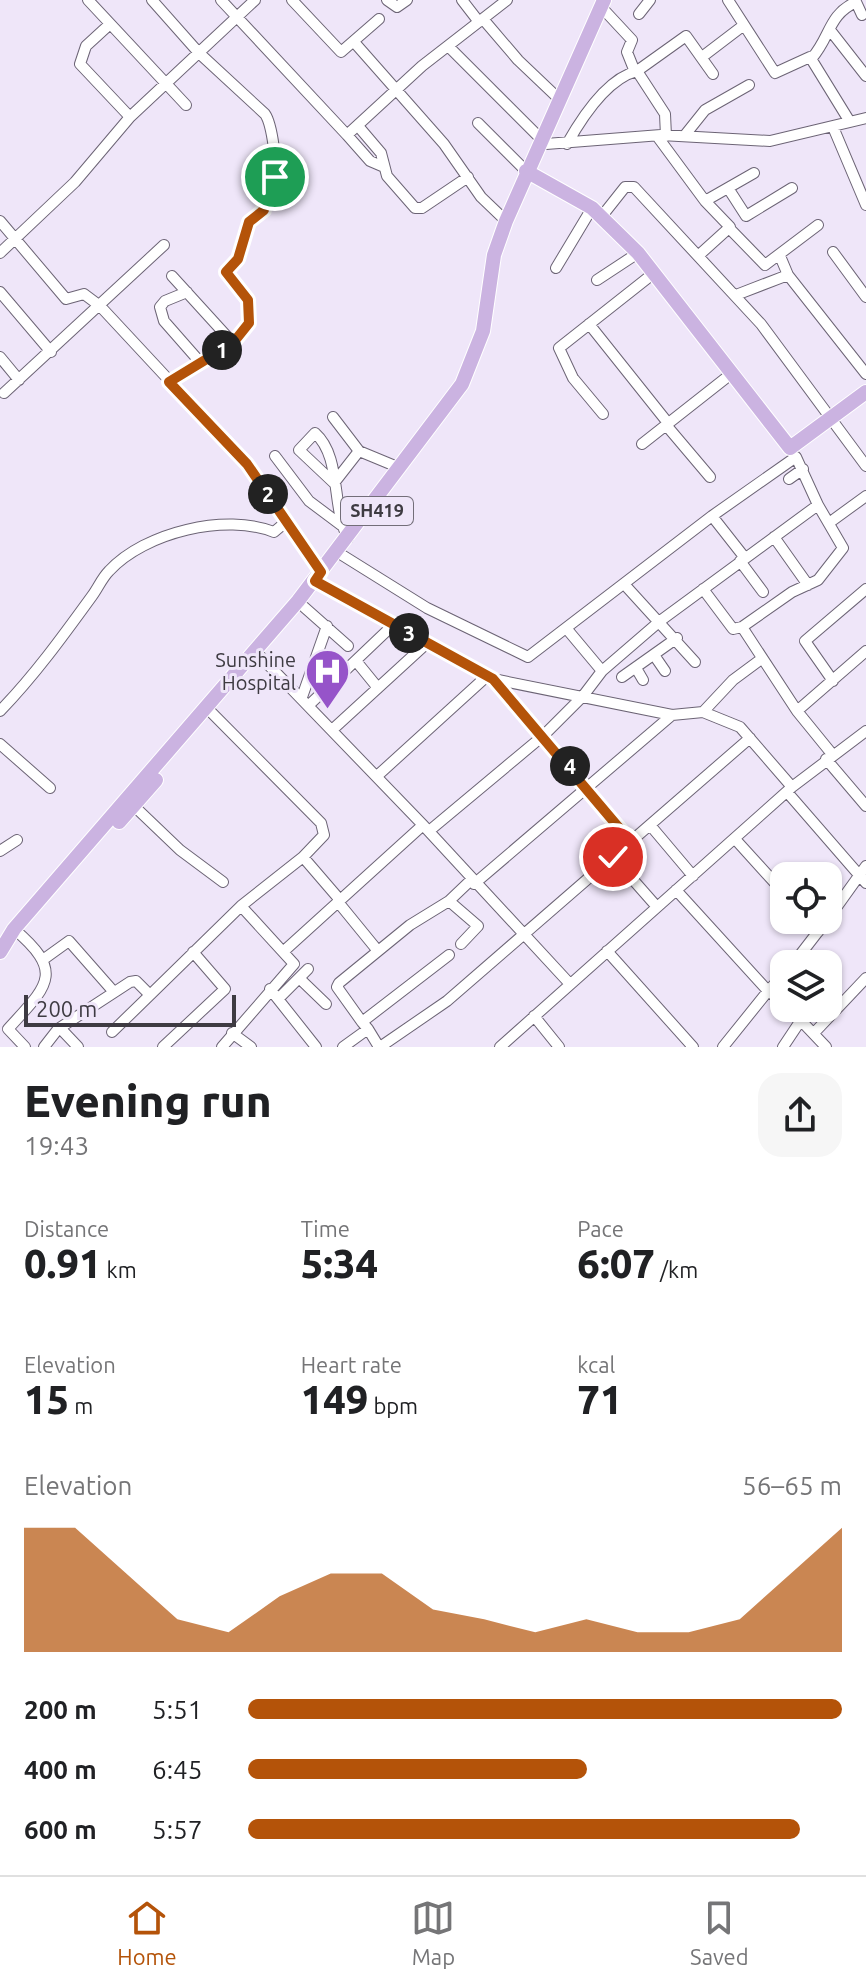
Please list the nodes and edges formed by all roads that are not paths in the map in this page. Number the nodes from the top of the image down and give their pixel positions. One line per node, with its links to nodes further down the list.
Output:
1 (88, 0): 18 (street)
2 (152, 0): 23 (street)
3 (221, 0): 14 (street)
4 (255, 0): 14 (street)
5 (292, 0): 21 (street)
6 (387, 0): 7 (street)
7 (407, 0)
8 (462, 0): 17 (street)
9 (507, 0): 17 (street)
10 (651, 0): 13 (street)
11 (728, 0): 19 (street)
12 (606, 4): 26 (street); 32 (main road, SH419); 43 (main road, SH419)
13 (639, 14)
14 (237, 17): 23 (street); 40 (street)
15 (865, 17): 20 (street)
16 (379, 19): 21 (street)
17 (481, 20): 22 (street); 32 (street)
18 (110, 24): 29 (street); 34 (street)
19 (744, 25): 24 (street); 25 (street)
20 (830, 30): 25 (street); 28 (street)
21 (354, 42): 31 (street)
22 (448, 46): 31 (street); 43 (street)
23 (199, 53): 29 (street); 76 (street)
24 (702, 57): 26 (street); 27 (street)
25 (812, 58): 36 (street)
26 (636, 72): 42 (street); 44 (street)
27 (713, 74)
28 (866, 76)
29 (165, 85): 33 (street); 34 (street)
30 (749, 85): 41 (street)
31 (397, 89): 38 (street); 48 (street)
32 (559, 99): 43 (main road, SH419)
33 (186, 105)
34 (130, 117): 58 (street)
35 (866, 118): 36 (street)
36 (850, 122): 39 (street)
37 (478, 123): 46 (street)
38 (358, 126): 40 (street); 45 (street)
39 (833, 127): 41 (street); 52 (street)
40 (347, 135): 45 (street)
41 (685, 135): 42 (street)
42 (662, 136): 44 (street); 51 (street)
43 (544, 142): 44 (street); 46 (main road, SH419)
44 (567, 144)
45 (384, 167): 48 (street)
46 (530, 173): 53 (main road); 55 (main road, SH419); 107 (main road, SH419)
47 (754, 173): 49 (street)
48 (468, 177): 55 (street)
49 (728, 188): 50 (street); 51 (street)
50 (792, 188)
51 (705, 201): 57 (street)
52 (866, 205)
53 (597, 212): 62 (main road); 63 (street); 65 (street)
54 (0, 221): 58 (street)
55 (506, 221): 95 (main road, SH419)
56 (818, 225): 64 (street)
57 (729, 228): 63 (street); 64 (street)
58 (16, 239): 61 (street); 74 (street)
59 (164, 245): 74 (street)
60 (833, 252): 73 (street)
61 (0, 253)
62 (638, 253): 66 (main road); 69 (street)
63 (698, 256): 72 (street)
64 (780, 256): 67 (street)
65 (556, 268)
66 (654, 273): 75 (street); 80 (main road)
67 (788, 275): 72 (street); 81 (street)
68 (172, 276): 71 (street)
69 (597, 280)
70 (0, 292): 77 (street)
71 (187, 292): 76 (street); 79 (street)
72 (736, 295): 88 (street)
73 (866, 297)
74 (100, 306): 77 (street); 83 (street)
75 (589, 324): 86 (street); 89 (street)
76 (233, 343): 79 (street)
77 (51, 352): 82 (street)
78 (0, 357): 82 (street)
79 (200, 362): 83 (street)
80 (731, 374): 89 (street); 92 (main road)
81 (866, 374)
82 (19, 380): 85 (street)
83 (169, 382): 103 (street)
84 (866, 392): 88 (main road)
85 (4, 393)
86 (603, 414)
87 (333, 417): 91 (street)
88 (833, 419): 92 (main road); 94 (street)
89 (667, 424): 90 (street); 97 (street)
90 (642, 444)
91 (359, 451): 95 (street); 99 (street)
92 (793, 453): 96 (street); 102 (street)
93 (275, 456): 105 (street)
94 (866, 466)
95 (400, 468): 105 (main road, SH419)
96 (803, 469): 98 (street); 101 (street)
97 (710, 477)
98 (789, 479)
99 (334, 483): 99 (street); 105 (street)
100 (866, 496): 104 (street)
101 (818, 505): 104 (street); 106 (street)
102 (712, 516): 108 (street); 110 (street)
103 (287, 521): 109 (street); 140 (street)
104 (829, 523): 111 (street)
105 (344, 532): 109 (main road, SH419)
106 (774, 537): 108 (street); 111 (street)
107 (342, 555): 109 (main road, SH419); 120 (street)
108 (742, 560): 112 (street); 114 (street)
109 (319, 579): 115 (main road, SH419); 117 (street); 125 (main road, SH419)
110 (624, 584): 116 (street); 120 (street)
111 (808, 585): 119 (street)
112 (703, 589): 116 (street); 119 (street)
113 (866, 589): 136 (street)
114 (763, 592)
115 (304, 607): 118 (street); 125 (main road, SH419)
116 (660, 621): 121 (street); 131 (street)
117 (393, 625): 122 (street); 128 (street)
118 (327, 626): 123 (street); 139 (street)
119 (742, 627): 127 (street)
120 (566, 628): 131 (street)
121 (677, 638): 126 (street); 129 (street)
122 (427, 643): 134 (street); 137 (street)
123 (348, 646)
124 (866, 651): 136 (street)
125 (259, 654): 139 (street); 141 (main road, SH419)
126 (654, 655): 130 (street); 132 (street)
127 (760, 660): 142 (street); 143 (street)
128 (356, 661): 137 (street); 139 (street)
129 (695, 662)
130 (636, 668): 133 (street); 135 (street)
131 (602, 671): 138 (street)
132 (665, 671)
133 (622, 677)
134 (490, 678): 138 (street); 147 (street); 151 (street)
135 (643, 680)
136 (833, 681): 142 (street)
137 (378, 688): 145 (street)
138 (583, 696): 144 (street); 147 (street)
139 (306, 701): 145 (street)
140 (0, 711)
141 (210, 711): 155 (main road, SH419); 163 (street); 179 (main road, SH419)
142 (797, 711): 150 (street)
143 (703, 712): 144 (street); 148 (street)
144 (672, 715): 152 (street)
145 (332, 730): 151 (street)
146 (866, 731): 150 (street)
147 (544, 735): 152 (street); 158 (street)
148 (750, 738): 154 (street); 157 (street)
149 (0, 744): 153 (street)
150 (829, 756): 154 (street); 156 (street)
151 (377, 776): 158 (street)
152 (587, 787): 161 (street); 170 (street)
153 (50, 788)
154 (789, 789): 159 (street); 168 (street)
155 (134, 806): 169 (street); 179 (main road, SH419)
156 (866, 806)
157 (650, 825): 161 (street); 166 (street)
158 (426, 828): 170 (street); 172 (street)
159 (735, 839): 166 (street); 167 (street)
160 (17, 840): 162 (street)
161 (631, 842): 164 (street)
162 (0, 851)
163 (303, 857): 172 (street); 175 (street)
164 (613, 857): 176 (street); 177 (street)
165 (866, 866): 168 (street)
166 (693, 876): 171 (street)
167 (770, 878)
168 (862, 880): 174 (street)
169 (223, 882)
170 (473, 882): 173 (street); 177 (street)
171 (676, 890): 176 (street); 194 (street)
172 (339, 901): 182 (street); 183 (street)
173 (449, 901): 180 (street); 183 (street)
174 (842, 904)
175 (241, 906): 182 (street); 185 (street)
176 (657, 907): 184 (street)
177 (524, 934): 191 (street); 214 (street)
178 (816, 934): 181 (street)
179 (10, 939): 187 (street)
180 (461, 944)
181 (804, 950)
182 (284, 951): 192 (street)
183 (378, 951): 201 (street)
184 (607, 951): 191 (street); 217 (street)
185 (193, 952): 195 (street); 209 (street)
186 (449, 955): 201 (street)
187 (44, 959): 193 (street); 206 (street)
188 (308, 969): 189 (street)
189 (299, 978): 196 (street); 197 (street)
190 (866, 978): 205 (street)
191 (570, 984): 198 (street)
192 (270, 989): 196 (street); 204 (street)
193 (113, 991): 195 (street); 202 (street)
194 (768, 991): 218 (street)
195 (150, 995): 203 (street)
196 (278, 999): 212 (street)
197 (326, 1004)
198 (534, 1016): 215 (street); 216 (street)
199 (800, 1022): 219 (street)
200 (803, 1022): 205 (street)
201 (365, 1025): 213 (street); 214 (street)
202 (60, 1028): 207 (street); 208 (street)
203 (112, 1032)
204 (232, 1033): 210 (street); 211 (street)
205 (814, 1033): 220 (street)
206 (25, 1047)
207 (44, 1047)
208 (78, 1047)
209 (163, 1047)
210 (222, 1047)
211 (251, 1047)
212 (316, 1047)
213 (343, 1047)
214 (380, 1047)
215 (500, 1047)
216 (559, 1047)
217 (693, 1047)
218 (723, 1047)
219 (783, 1047)
220 (826, 1047)

